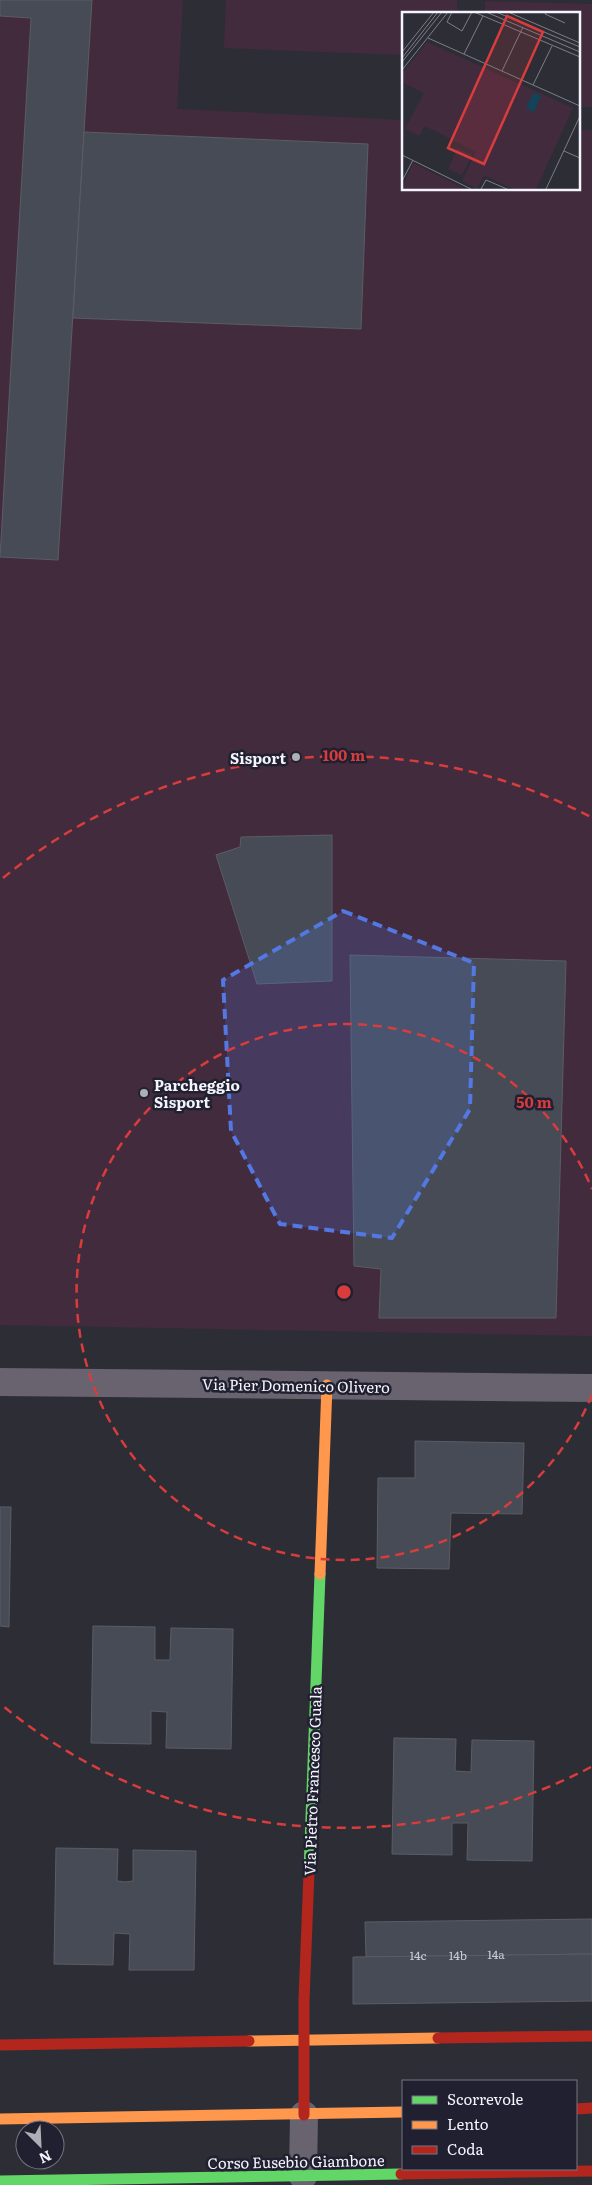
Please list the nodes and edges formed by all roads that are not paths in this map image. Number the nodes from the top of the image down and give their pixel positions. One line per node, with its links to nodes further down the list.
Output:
1 (0, 1382): 2 (street, Via Pier Domenico Olivero)
2 (327, 1385): 3 (street, Via Pier Domenico Olivero); 5 (street, Via Pietro Francesco Guala)
3 (592, 1388)
4 (592, 2036): 5 (street)
5 (305, 2040): 6 (street); 10 (street, Via Pietro Francesco Guala)
6 (0, 2045)
7 (592, 2108): 8 (street)
8 (577, 2109)
9 (402, 2112): 10 (street)
10 (304, 2115): 11 (street); 14 (street, Via Pietro Francesco Guala)
11 (0, 2119)
12 (592, 2171): 14 (street, Corso Eusebio Giambone)
13 (0, 2181): 14 (street, Corso Eusebio Giambone)
14 (303, 2181)

